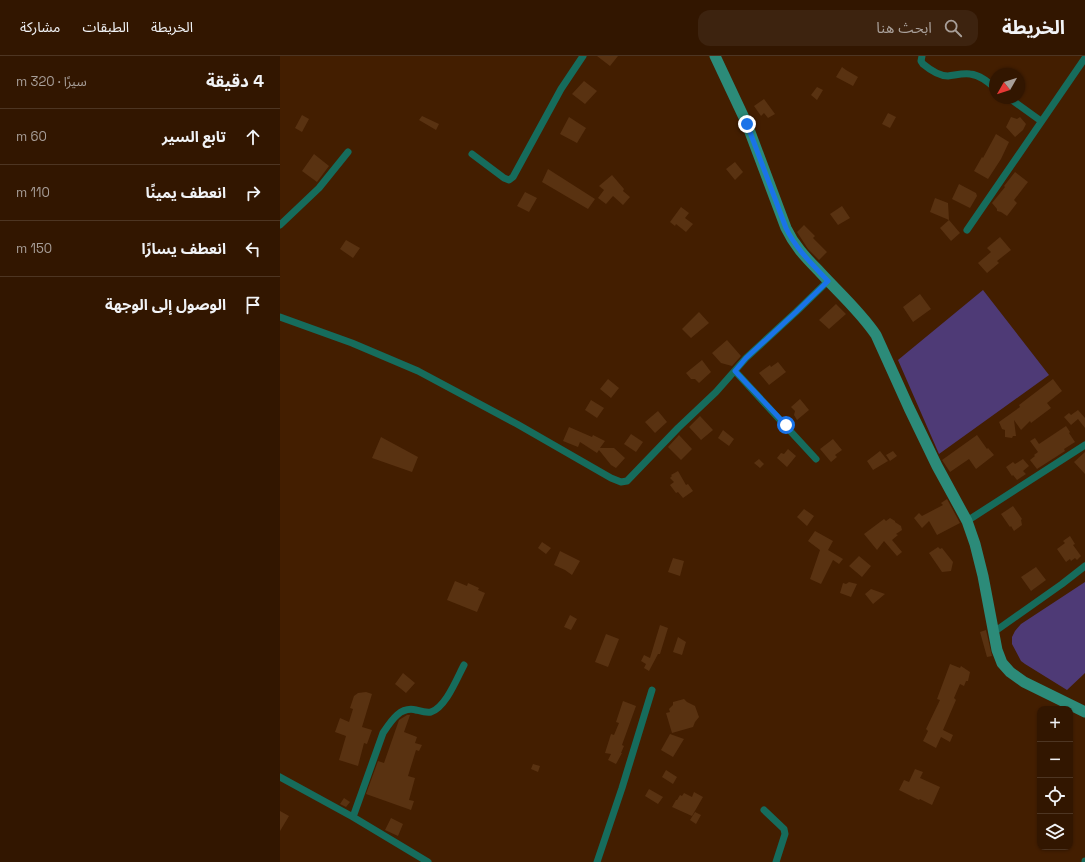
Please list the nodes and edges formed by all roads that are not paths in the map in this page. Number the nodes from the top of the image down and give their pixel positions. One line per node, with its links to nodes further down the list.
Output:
1 (583, 56): 9 (street)
2 (715, 56): 12 (main road)
3 (922, 56): 5 (street)
4 (1085, 58): 7 (street)
5 (989, 84)
6 (1017, 104): 7 (street)
7 (1041, 121): 11 (street)
8 (348, 152): 10 (street)
9 (472, 154)
10 (280, 225)
11 (966, 230)
12 (828, 281): 14 (street); 17 (main road)
13 (280, 317): 14 (street)
14 (735, 371): 16 (street)
15 (1085, 445): 17 (street)
16 (816, 459)
17 (967, 521): 19 (main road)
18 (1085, 566): 19 (street)
19 (994, 632): 22 (main road)
20 (464, 665): 25 (street)
21 (652, 690): 27 (street)
22 (1085, 712)
23 (280, 777): 25 (street)
24 (764, 810): 28 (street)
25 (353, 817): 26 (street)
26 (428, 862)
27 (596, 862)
28 (776, 862)

